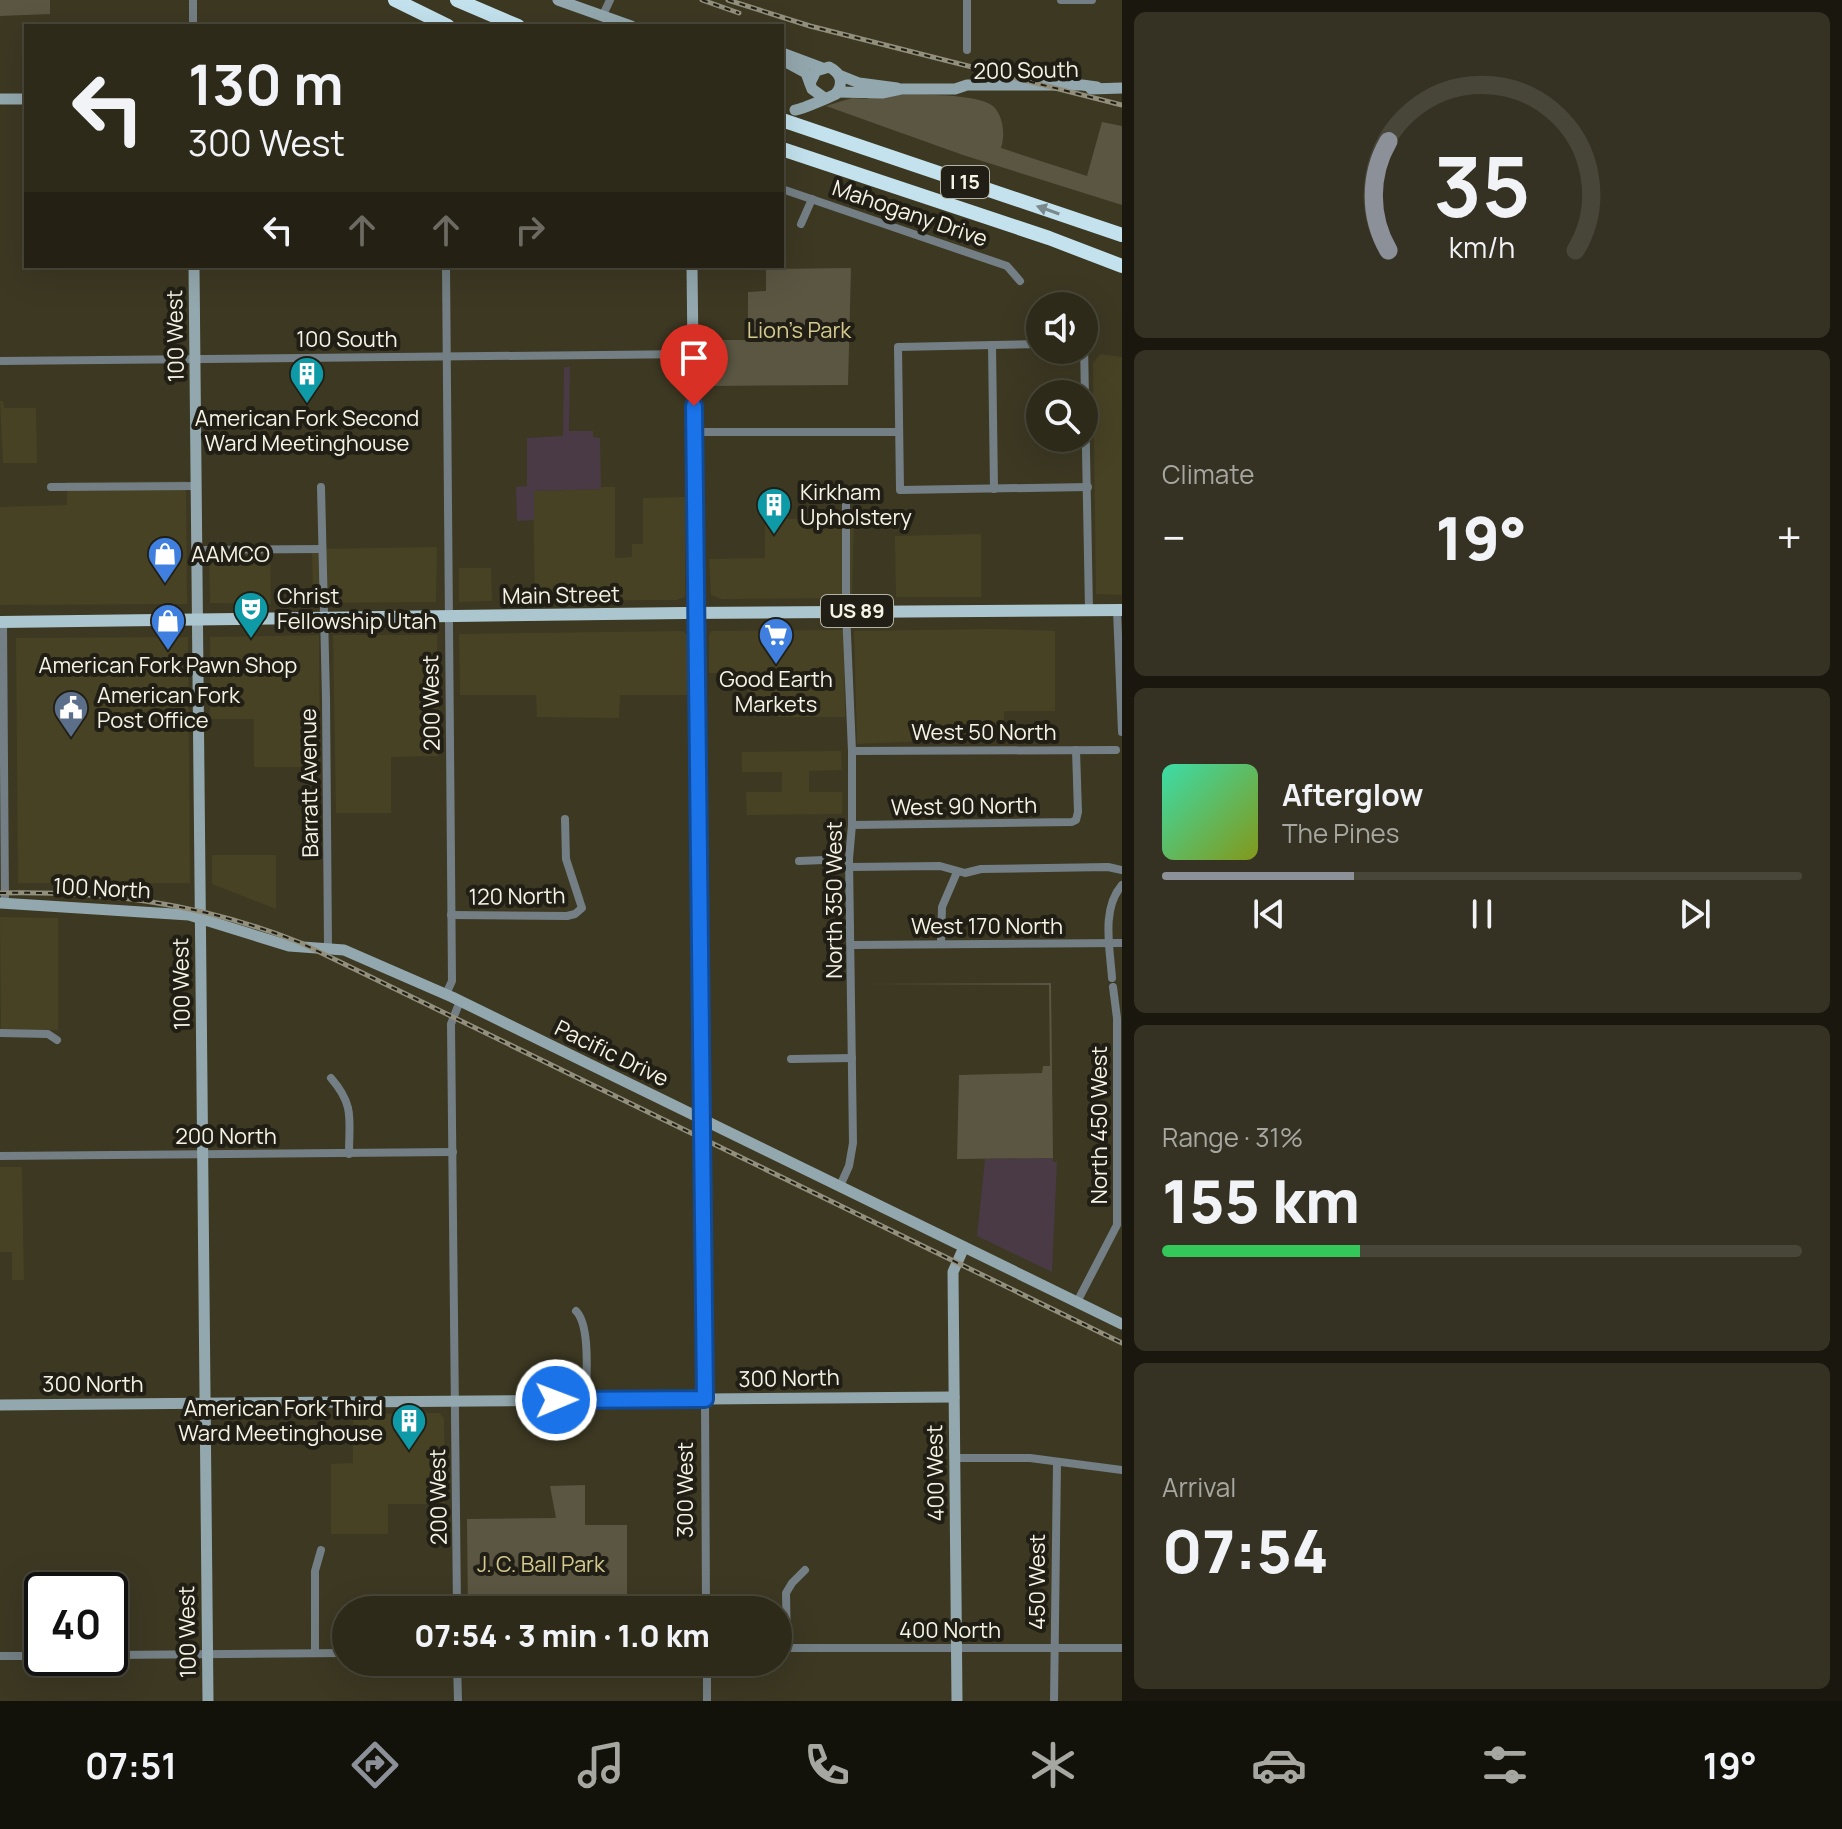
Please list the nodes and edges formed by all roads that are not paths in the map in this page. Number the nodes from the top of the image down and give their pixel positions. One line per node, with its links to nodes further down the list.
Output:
1 (193, 0): 9 (street)
2 (395, 0): 10 (highway)
3 (457, 0): 11 (highway)
4 (558, 0): 8 (street)
5 (967, 0): 13 (street)
6 (1061, 0): 7 (street)
7 (1092, 0)
8 (606, 6): 12 (street)
9 (193, 24)
10 (444, 24)
11 (513, 24)
12 (628, 24)
13 (967, 50)
14 (784, 54): 16 (street)
15 (784, 61): 18 (street)
16 (822, 68): 17 (street); 18 (street)
17 (839, 75): 20 (street, 200 South); 21 (street)
18 (811, 85): 22 (street); 25 (street)
19 (1122, 88): 20 (street, 200 South)
20 (901, 89): 21 (street, 200 South)
21 (837, 92): 22 (street)
22 (823, 97): 25 (street)
23 (0, 99): 24 (street)
24 (24, 99)
25 (795, 110): 26 (street)
26 (784, 118)
27 (784, 121): 32 (highway, I 15, one-way to 27)
28 (784, 150): 33 (highway, I 15)
29 (784, 190): 30 (street, Mahogany Drive)
30 (812, 199): 31 (street); 37 (street, Mahogany Drive)
31 (801, 224)
32 (1122, 235)
33 (1122, 266)
34 (194, 268): 42 (street, 100 West)
35 (446, 268): 41 (street, 200 West)
36 (692, 268): 40 (street, 300 West)
37 (1020, 281)
38 (1026, 344): 39 (street)
39 (992, 345): 46 (street); 51 (street)
40 (694, 354): 41 (street, 100 South); 45 (street, 300 West)
41 (446, 356): 42 (street, 100 South); 59 (street, 200 West)
42 (196, 358): 43 (street, 100 South); 47 (street, 100 West)
43 (0, 361)
44 (1085, 364): 50 (street)
45 (695, 432): 46 (street); 58 (street, 300 West)
46 (899, 432): 51 (street)
47 (197, 486): 48 (street); 54 (street, 100 West)
48 (51, 487)
49 (321, 487): 53 (street, Barratt Avenue)
50 (1088, 487): 51 (street); 55 (street)
51 (994, 489)
52 (842, 491): 57 (street, North 350 West)
53 (322, 549): 54 (street); 61 (street, Barratt Avenue)
54 (197, 550): 60 (street, 100 West)
55 (1089, 610): 56 (main road, Main Street / US 89); 57 (main road, Main Street / US 89)
56 (1120, 610): 63 (street)
57 (846, 611): 58 (main road, Main Street / US 89); 67 (street, North 350 West)
58 (696, 613): 59 (main road, Main Street / US 89); 91 (street, 300 West)
59 (448, 617): 61 (main road, Main Street / US 89); 76 (street, 200 West)
60 (198, 619): 61 (main road, Main Street / US 89); 62 (main road, Main Street / US 89); 77 (street, 100 West)
61 (325, 619): 82 (street, Barratt Avenue)
62 (2, 622): 75 (street)
63 (1121, 686): 64 (street)
64 (1122, 732)
65 (1076, 750): 66 (street, West 50 North); 67 (street, West 50 North); 69 (street, West 90 North)
66 (1116, 750)
67 (852, 751): 69 (street, North 350 West)
68 (565, 819): 76 (street, 120 North)
69 (852, 825): 71 (street, North 350 West)
70 (799, 861): 71 (street)
71 (849, 863): 73 (street); 81 (street, North 350 West)
72 (1122, 870): 73 (street)
73 (957, 872): 80 (street)
74 (1122, 885): 78 (street, North 450 West)
75 (3, 903): 77 (street, 100 North)
76 (451, 915): 83 (street, 200 West)
77 (201, 918): 82 (street, Pacific Drive); 94 (street, 100 West)
78 (1109, 943): 79 (street, West 170 North); 80 (street, West 170 North); 85 (street, North 450 West)
79 (1122, 943)
80 (941, 944): 81 (street, West 170 North)
81 (852, 945): 88 (street, North 350 West)
82 (328, 947): 83 (street, Pacific Drive)
83 (446, 994): 84 (street, Pacific Drive)
84 (460, 1001): 91 (street, Pacific Drive); 92 (street, 200 West)
85 (1120, 1018): 97 (street, North 450 West)
86 (0, 1033): 87 (street)
87 (57, 1040)
88 (852, 1058): 89 (street); 96 (street, North 350 West)
89 (791, 1059)
90 (331, 1078): 93 (street)
91 (702, 1119): 96 (street, Pacific Drive); 103 (street, 300 West)
92 (453, 1152): 93 (street, 200 North); 105 (street, 200 West)
93 (349, 1154): 94 (street, 200 North)
94 (203, 1155): 95 (street, 200 North); 106 (street, 100 West)
95 (0, 1156)
96 (840, 1186): 98 (street, Pacific Drive)
97 (1119, 1189): 99 (street, North 450 West)
98 (964, 1247): 99 (street, Pacific Drive); 102 (street, 400 West)
99 (1077, 1302): 101 (street, Pacific Drive)
100 (576, 1311): 104 (street)
101 (1122, 1324)
102 (954, 1397): 103 (street, 300 North); 108 (street, 400 West)
103 (705, 1399): 104 (street, 300 North); 114 (street, 300 West)
104 (586, 1400): 105 (street, 300 North)
105 (455, 1401): 106 (street, 300 North); 113 (street, 200 West)
106 (205, 1403): 107 (street, 300 North); 123 (street, 100 West)
107 (0, 1405)
108 (955, 1458): 109 (street); 116 (street, 400 West)
109 (1057, 1462): 110 (street); 118 (street, 450 West)
110 (1122, 1470)
111 (321, 1550): 120 (street)
112 (805, 1570): 115 (street)
113 (457, 1596)
114 (706, 1596)
115 (786, 1596)
116 (957, 1647): 117 (street, 400 North); 118 (street, 400 North); 131 (street, 400 West)
117 (792, 1648)
118 (1055, 1648): 119 (street, 400 North); 132 (street, 450 West)
119 (1122, 1648)
120 (315, 1653): 121 (street); 123 (street)
121 (332, 1653)
122 (128, 1655): 123 (street)
123 (208, 1655): 128 (street, 100 West)
124 (0, 1656): 125 (street)
125 (24, 1656)
126 (457, 1676): 129 (street)
127 (707, 1676): 130 (street)
128 (208, 1701)
129 (458, 1701)
130 (707, 1701)
131 (957, 1701)
132 (1054, 1701)

